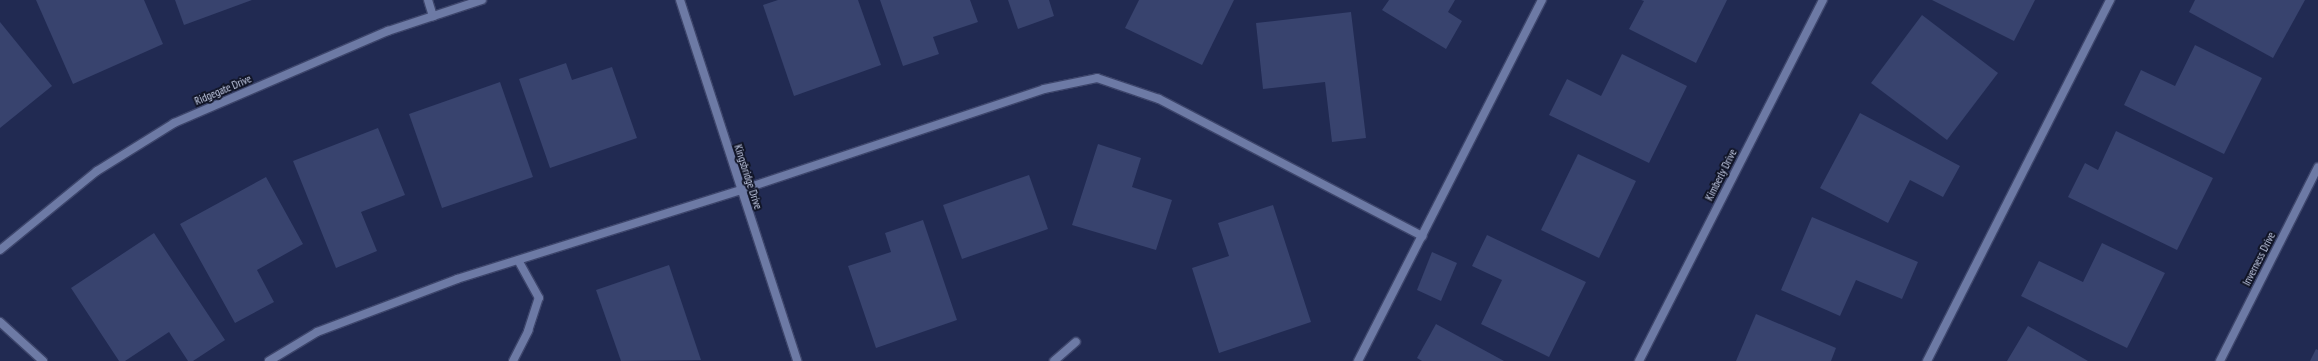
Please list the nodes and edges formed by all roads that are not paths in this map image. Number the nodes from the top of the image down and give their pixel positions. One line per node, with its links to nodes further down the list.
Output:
1 (428, 0): 7 (street)
2 (482, 0): 7 (street, Ridgegate Drive)
3 (680, 0): 9 (street, Kingsbridge Drive)
4 (1542, 0): 10 (street)
5 (1823, 0): 21 (street, Kimberly Drive)
6 (2110, 0): 22 (street)
7 (433, 16): 11 (street, Ridgegate Drive)
8 (2318, 167): 23 (street, Inverness Drive)
9 (741, 190): 10 (street); 12 (street); 18 (street, Kingsbridge Drive)
10 (1422, 236): 20 (street)
11 (0, 250)
12 (518, 260): 16 (street); 17 (street)
13 (0, 322): 15 (street)
14 (1076, 342): 19 (street)
15 (43, 361)
16 (268, 361)
17 (513, 361)
18 (797, 361)
19 (1054, 361)
20 (1358, 361)
21 (1639, 361)
22 (1927, 361)
23 (2220, 361)

